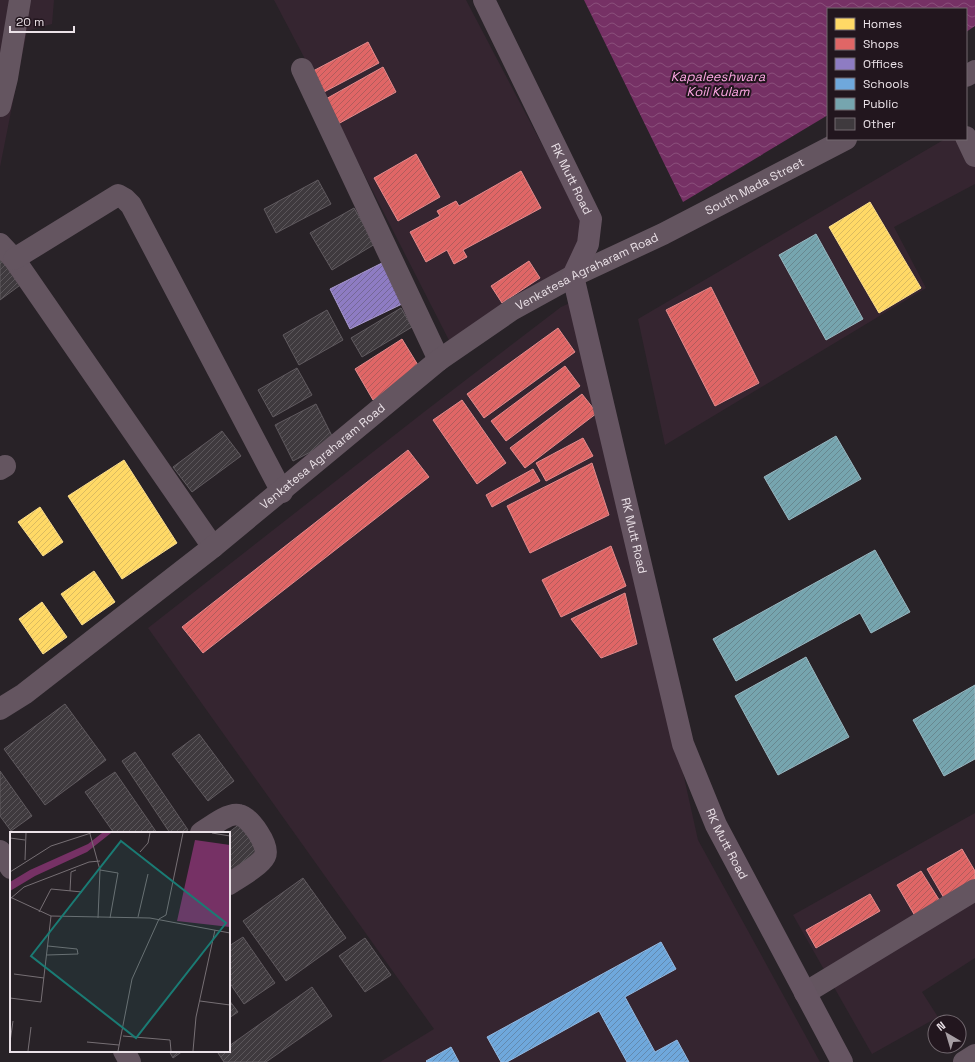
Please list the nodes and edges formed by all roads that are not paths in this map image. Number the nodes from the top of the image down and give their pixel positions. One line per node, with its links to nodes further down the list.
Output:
1 (20, 0): 4 (street)
2 (484, 0): 10 (main road, RK Mutt Road)
3 (302, 69): 11 (street)
4 (0, 106)
5 (967, 139): 7 (street)
6 (844, 140): 8 (street, South Mada Street)
7 (975, 156)
8 (663, 234): 10 (street, Venkatesa Agraharam Road)
9 (7, 252): 12 (street); 13 (street)
10 (573, 276): 11 (street, Venkatesa Agraharam Road); 20 (main road, RK Mutt Road)
11 (439, 360): 12 (street, Venkatesa Agraharam Road)
12 (282, 492): 13 (street, Venkatesa Agraharam Road)
13 (214, 547): 14 (street, Venkatesa Agraharam Road)
14 (0, 708)
15 (203, 832): 18 (street)
16 (0, 851): 17 (street)
17 (10, 866)
18 (230, 883)
19 (975, 890): 20 (street)
20 (804, 993): 24 (main road, RK Mutt Road)
21 (125, 1052): 23 (street)
22 (975, 1054): 25 (street)
23 (130, 1062)
24 (842, 1062)
25 (964, 1062)

